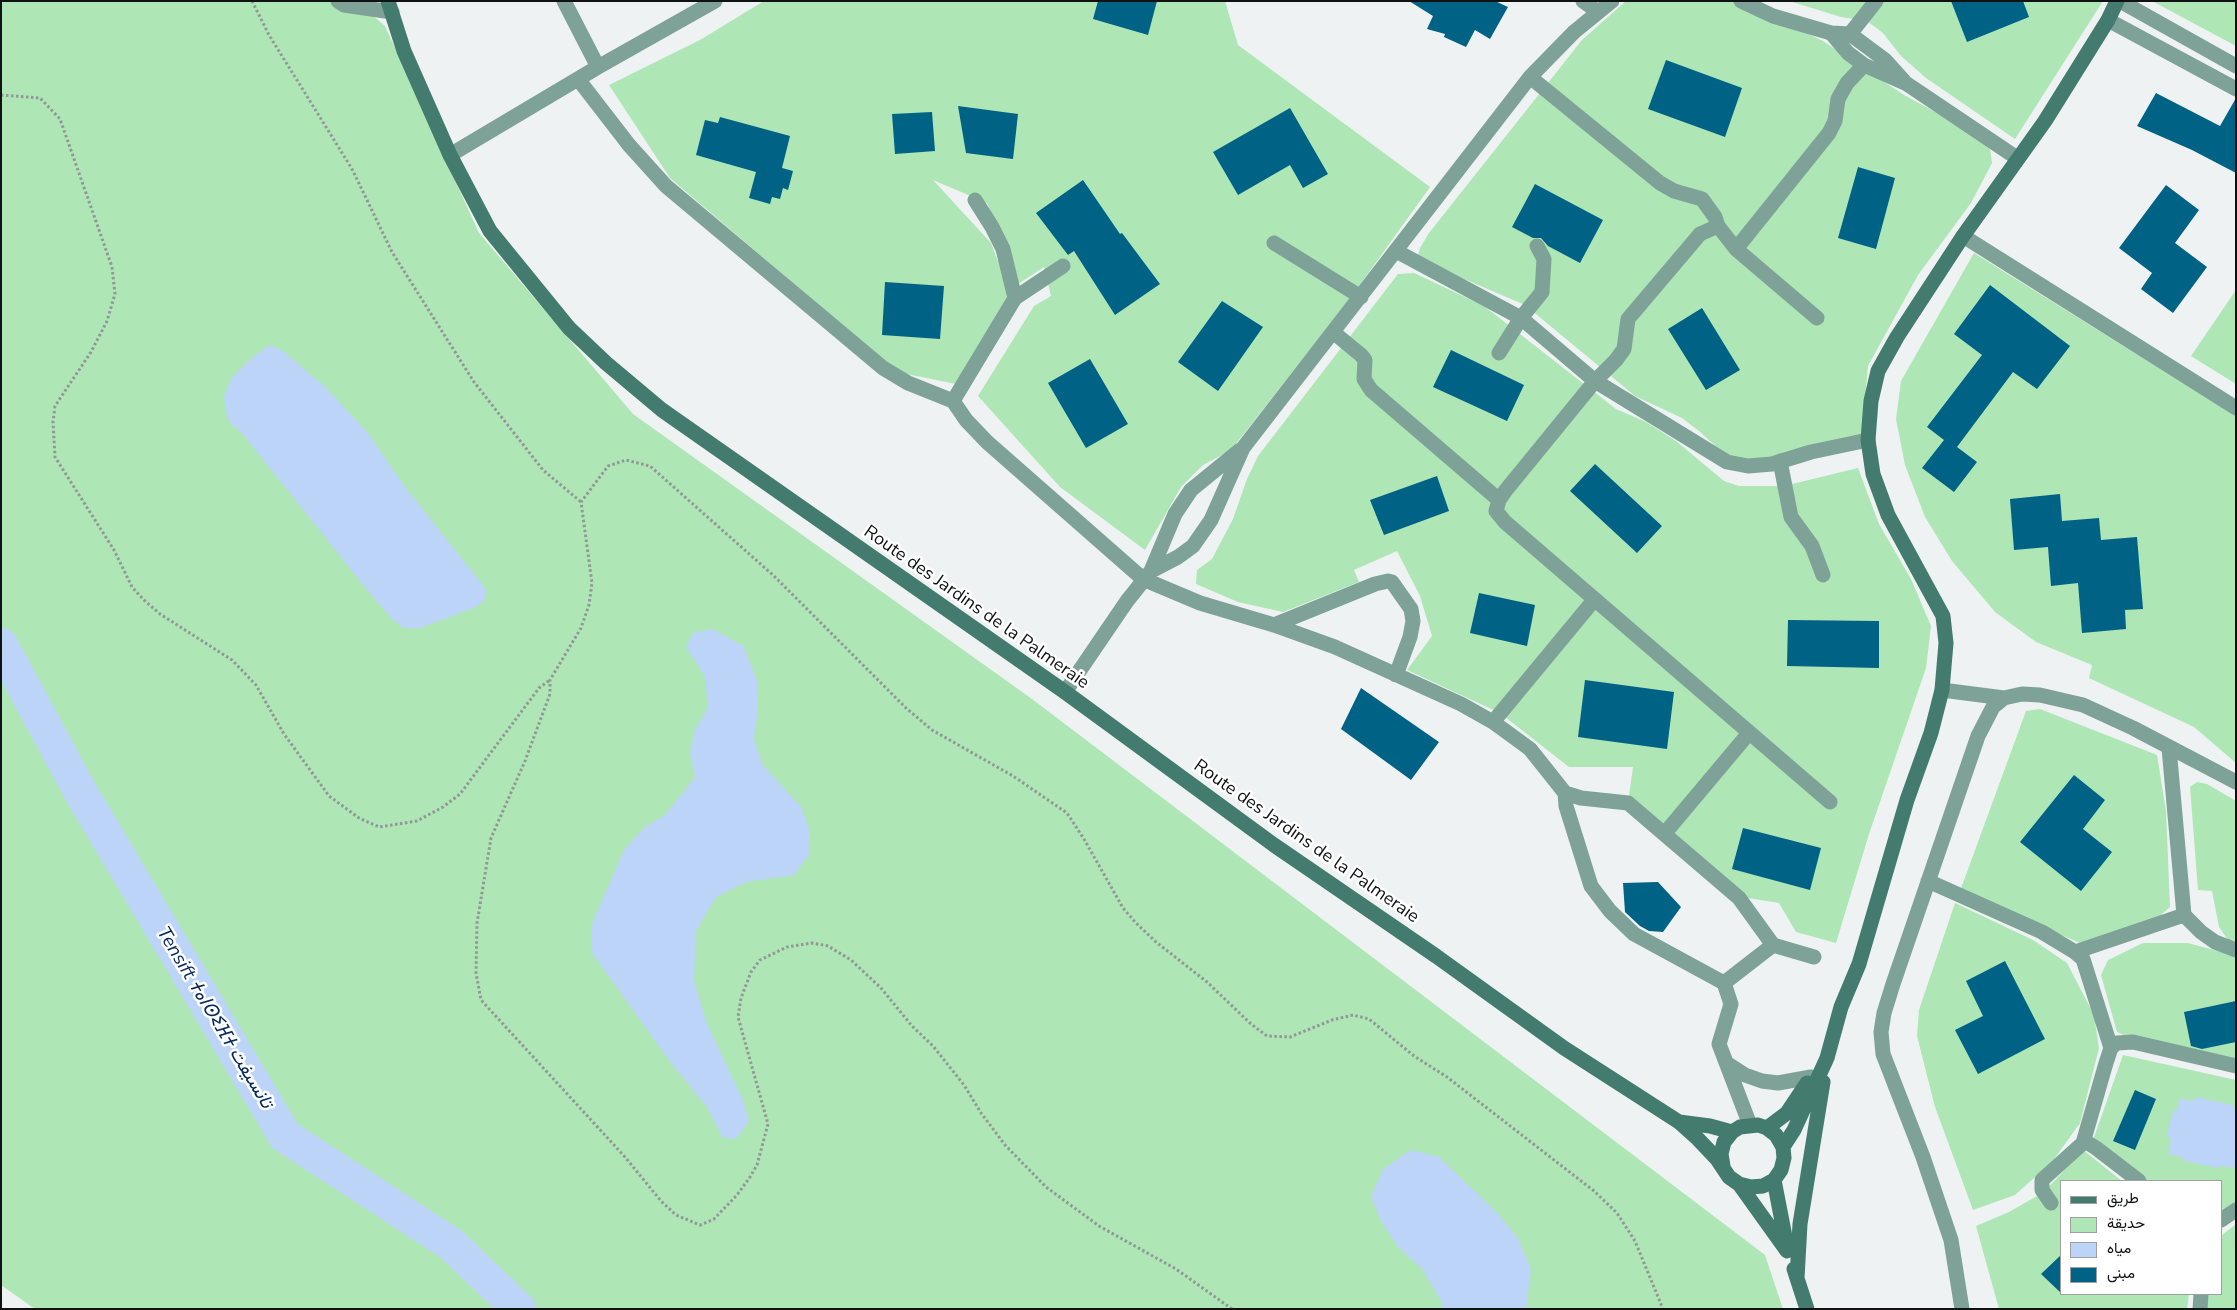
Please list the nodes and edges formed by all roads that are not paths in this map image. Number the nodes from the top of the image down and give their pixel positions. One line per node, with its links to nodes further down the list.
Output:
1 (338, 1): 9 (street)
2 (564, 1): 16 (street)
3 (715, 1): 16 (street)
4 (1583, 1): 10 (street)
5 (1612, 1): 10 (street)
6 (1741, 1): 12 (street)
7 (1876, 1): 13 (street)
8 (2118, 1): 11 (street); 15 (street)
9 (390, 7): 21 (street, Route des Jardins de la Palmeraie)
10 (1598, 12): 17 (street)
11 (2108, 20): 20 (street); 22 (street)
12 (1831, 33): 13 (street); 14 (street)
13 (1850, 34): 19 (street)
14 (1864, 65): 19 (street); 28 (street)
15 (2236, 66)
16 (598, 67): 18 (street)
17 (1530, 77): 24 (street); 29 (street)
18 (578, 79): 21 (street); 38 (street)
19 (1907, 84): 22 (street)
20 (2236, 89)
21 (450, 155): 50 (street, Route des Jardins de la Palmeraie)
22 (2017, 158): 25 (street)
23 (974, 200): 32 (street)
24 (1718, 226): 28 (street); 37 (street)
25 (1963, 236): 39 (street); 40 (street)
26 (1274, 243): 31 (street)
27 (1537, 246): 33 (street)
28 (1736, 249): 34 (street)
29 (1396, 251): 31 (street); 33 (street)
30 (1063, 266): 32 (street)
31 (1361, 297): 35 (street)
32 (1016, 298): 38 (street)
33 (1520, 318): 36 (street); 37 (street)
34 (1817, 318)
35 (1334, 332): 41 (street); 43 (street)
36 (1499, 353)
37 (1595, 382): 42 (street); 43 (street)
38 (953, 401): 45 (street)
39 (2236, 408)
40 (1868, 440): 42 (street); 49 (street)
41 (1243, 448): 45 (street); 45 (street)
42 (1780, 461): 44 (street)
43 (1499, 500): 46 (street)
44 (1823, 574)
45 (1147, 575): 47 (street); 50 (street)
46 (1594, 600): 52 (street); 53 (street)
47 (1274, 625): 48 (street); 48 (street)
48 (1396, 675): 52 (street)
49 (1942, 690): 51 (street); 67 (street)
50 (1065, 692): 71 (street, Route des Jardins de la Palmeraie)
51 (2004, 698): 54 (street); 59 (street)
52 (1493, 722): 56 (street)
53 (1749, 733): 57 (street); 58 (street)
54 (2169, 748): 55 (street); 60 (street)
55 (2236, 782)
56 (1565, 793): 58 (street); 65 (street)
57 (1830, 802)
58 (1665, 833): 61 (street)
59 (1928, 881): 63 (street); 88 (street)
60 (2184, 915): 62 (street); 63 (street)
61 (1773, 945): 64 (street); 65 (street)
62 (2236, 950)
63 (2075, 952): 66 (street)
64 (1814, 957)
65 (1724, 983): 68 (street)
66 (2111, 1048): 69 (street); 75 (street)
67 (1827, 1058): 70 (street); 76 (street); 85 (street)
68 (1728, 1064): 70 (street); 72 (street)
69 (2236, 1066)
70 (1811, 1077): 73 (street)
71 (1679, 1122): 74 (street, Route des Jardins de la Palmeraie); 77 (street, Route des Jardins de la Palmeraie)
72 (1750, 1125): 73 (street); 74 (street)
73 (1767, 1128): 76 (street)
74 (1732, 1132): 77 (street)
75 (2083, 1143): 79 (street); 81 (street)
76 (1782, 1146): 78 (street)
77 (1723, 1166): 80 (street, Route des Jardins de la Palmeraie)
78 (1774, 1180): 80 (street); 84 (street, Route des Jardins de la Palmeraie)
79 (2138, 1180)
80 (1739, 1184): 84 (street, Route des Jardins de la Palmeraie)
81 (2051, 1203)
82 (2236, 1210): 83 (street)
83 (2222, 1219)
84 (1787, 1251): 85 (street, Route des Jardins de la Palmeraie)
85 (1797, 1278): 87 (street, Route des Jardins de la Palmeraie)
86 (2201, 1295): 89 (street)
87 (1807, 1309)
88 (1962, 1309)
89 (2200, 1309)

